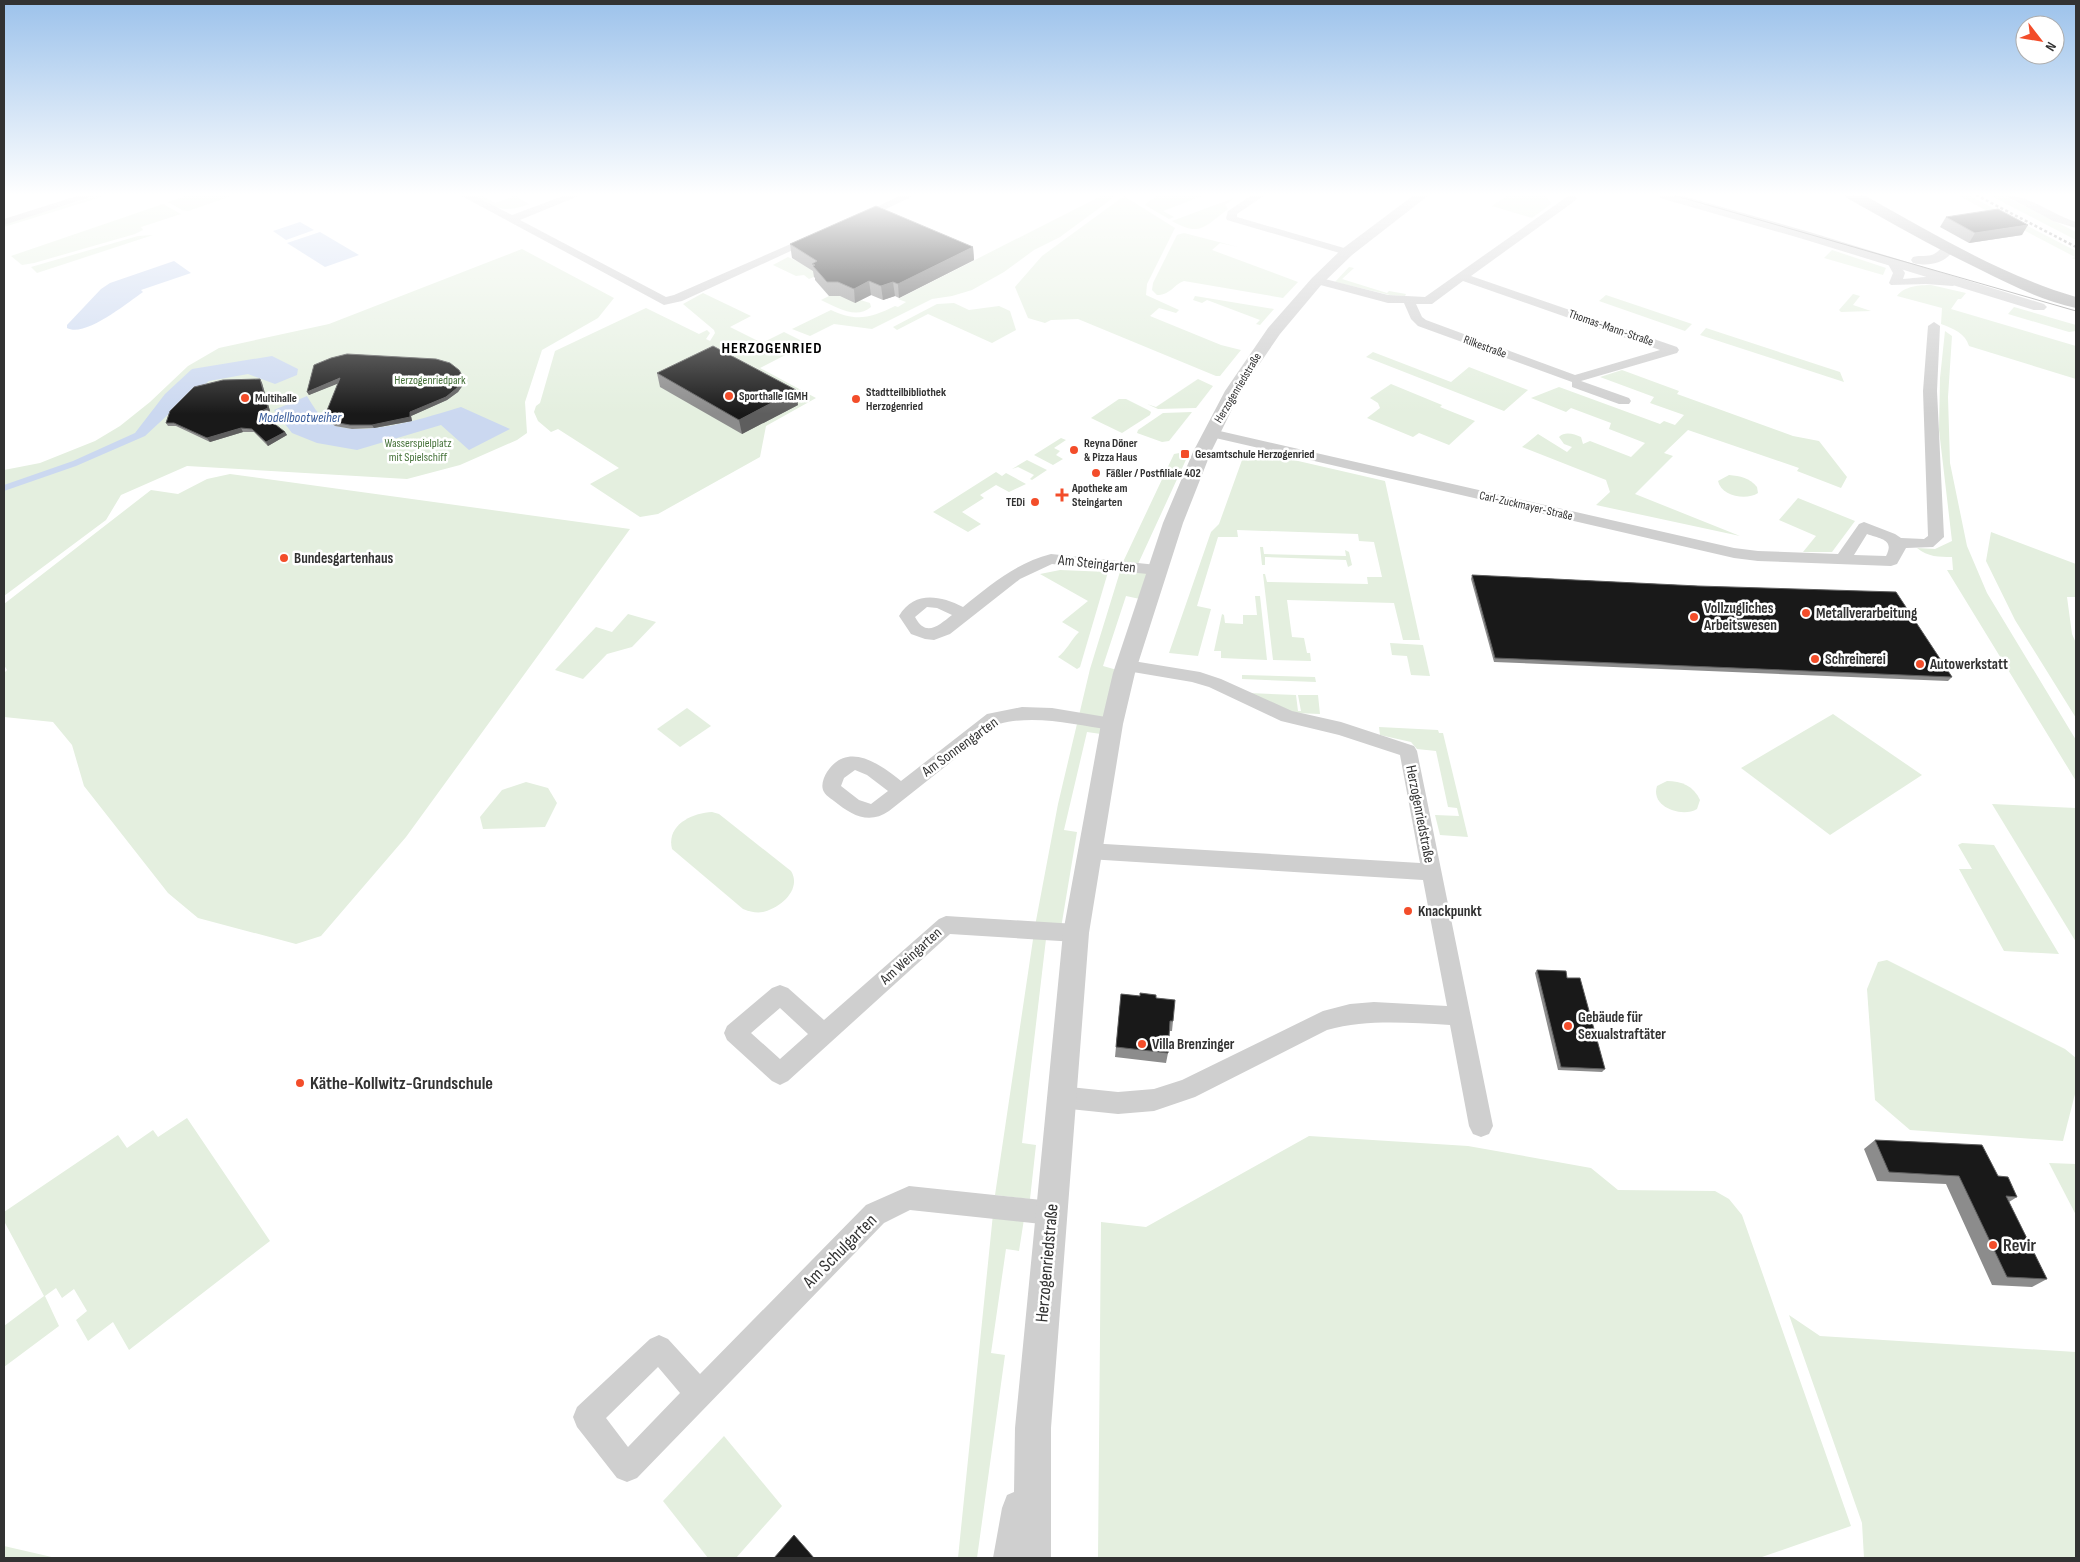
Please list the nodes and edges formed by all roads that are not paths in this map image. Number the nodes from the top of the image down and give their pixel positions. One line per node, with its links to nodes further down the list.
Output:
1 (604, 268): 12 (street)
2 (746, 268): 12 (street)
3 (1331, 268): 10 (street, Herzogenriedstraße)
4 (1476, 268): 9 (street)
5 (1907, 268): 14 (street)
6 (1946, 268): 11 (street)
7 (1974, 268): 11 (main road)
8 (1987, 268): 14 (main road)
9 (1463, 277): 13 (street); 18 (street, Thomas-Mann-Straße)
10 (1317, 281): 13 (street); 20 (street, Herzogenriedstraße)
11 (1992, 281): 14 (main road)
12 (671, 301)
13 (1409, 301): 18 (street, Rilkestraße)
14 (2045, 302): 15 (main road); 16 (main road)
15 (2076, 303)
16 (2076, 318)
17 (1934, 326): 21 (street)
18 (1575, 382): 19 (street, Rilkestraße)
19 (1624, 401)
20 (1211, 433): 22 (street, Carl-Zuckmayer-Straße); 23 (street, Herzogenriedstraße)
21 (1897, 543): 22 (street, Carl-Zuckmayer-Straße); 22 (street)
22 (1843, 559)
23 (1157, 570): 24 (street, Am Steingarten); 25 (street, Herzogenriedstraße)
24 (963, 614)
25 (1127, 666): 26 (street, Herzogenriedstraße); 29 (street, Herzogenriedstraße)
26 (1112, 724): 27 (street, Am Sonnengarten); 28 (street, Herzogenriedstraße)
27 (901, 791)
28 (1088, 851): 29 (street, Herzogenriedstraße); 30 (street, Herzogenriedstraße)
29 (1431, 872): 31 (street, Herzogenriedstraße)
30 (1076, 933): 32 (street, Am Weingarten); 33 (street, Herzogenriedstraße)
31 (1459, 1016): 33 (street); 34 (street, Herzogenriedstraße)
32 (824, 1034)
33 (1060, 1097): 35 (street, Herzogenriedstraße)
34 (1481, 1126)
35 (1051, 1213): 36 (street, Am Schulgarten); 37 (street, Herzogenriedstraße)
36 (699, 1394)
37 (1033, 1428): 38 (street, Herzogenriedstraße); 39 (street, Herzogenriedstraße)
38 (1012, 1558)
39 (1032, 1558)

